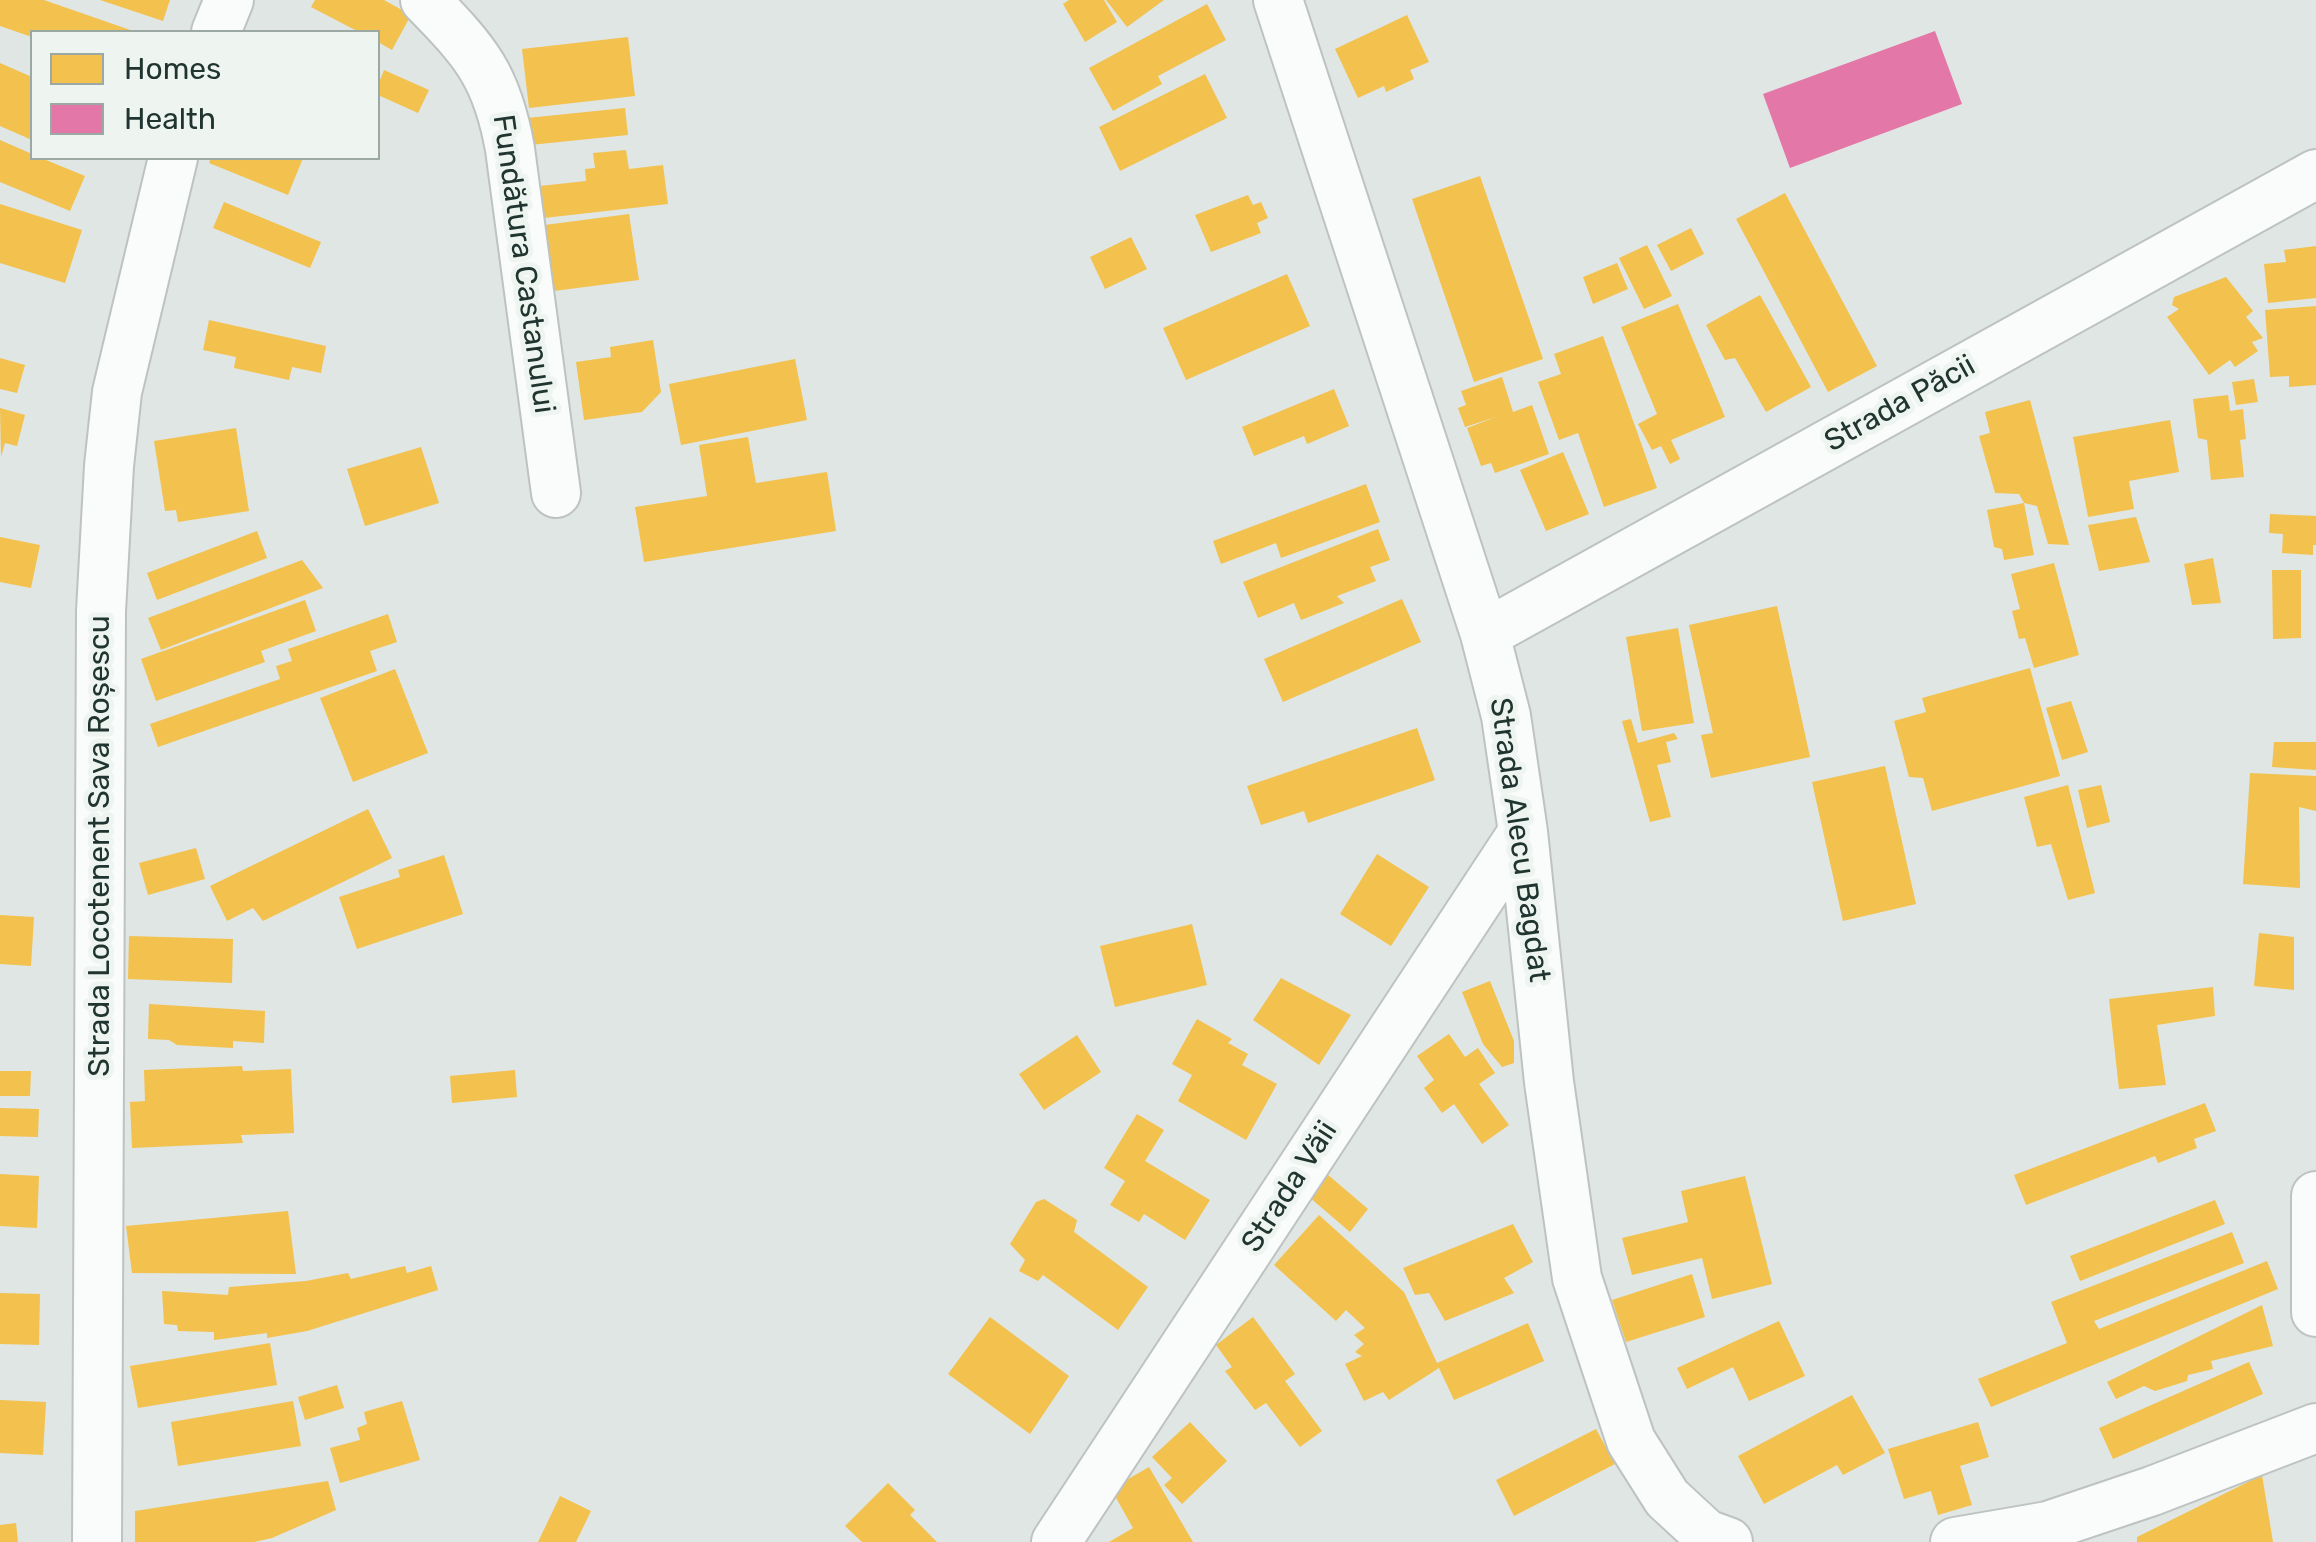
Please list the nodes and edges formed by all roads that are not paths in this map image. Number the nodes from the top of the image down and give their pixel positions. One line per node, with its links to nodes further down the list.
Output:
1 (229, 0): 4 (street)
2 (425, 0): 7 (street, Fundătura Castanului)
3 (1278, 0): 8 (street, Strada Alecu Bagdat)
4 (217, 30)
5 (172, 160): 13 (street, Strada Locotenent Sava Roșescu)
6 (2316, 174): 8 (street, Strada Păcii)
7 (556, 493)
8 (1485, 634): 9 (street, Strada Alecu Bagdat)
9 (1523, 832): 14 (street, Strada Văii); 15 (street, Strada Alecu Bagdat)
10 (2316, 1196): 11 (street)
11 (2316, 1312)
12 (2316, 1428): 16 (street)
13 (97, 1542)
14 (1056, 1542)
15 (1728, 1542)
16 (1955, 1542)

